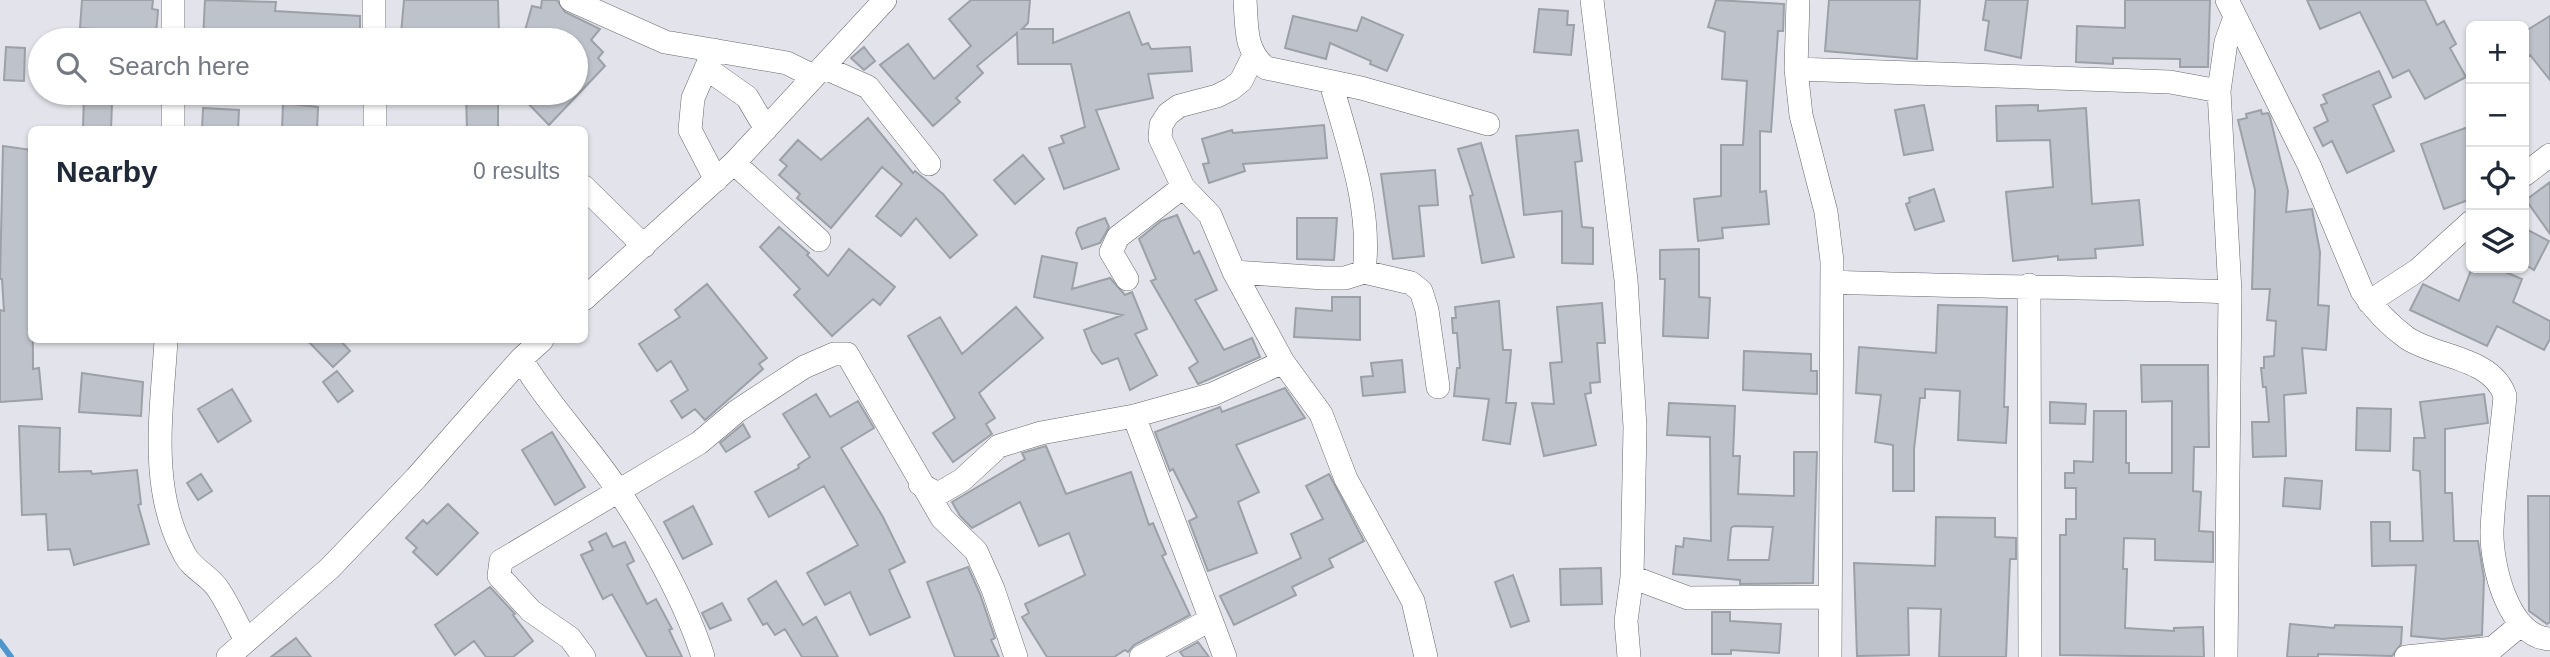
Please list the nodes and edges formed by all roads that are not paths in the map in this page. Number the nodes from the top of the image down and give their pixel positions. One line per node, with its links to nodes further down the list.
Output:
1 (173, 0): 9 (street)
2 (374, 0): 10 (street)
3 (571, 0): 12 (street)
4 (885, 0): 14 (street)
5 (1245, 0): 11 (street)
6 (1592, 0): 49 (street)
7 (1798, 0): 13 (street)
8 (2231, 9): 16 (street); 40 (street)
9 (173, 28)
10 (374, 28)
11 (1254, 57): 15 (street); 28 (street)
12 (710, 59): 14 (street); 22 (street); 27 (street)
13 (1796, 69): 16 (street); 36 (street)
14 (813, 76): 22 (street); 25 (street)
15 (1331, 83): 19 (street); 34 (street)
16 (2219, 91): 38 (street)
17 (173, 105): 20 (street)
18 (375, 105): 21 (street)
19 (1488, 124)
20 (173, 126)
21 (375, 126)
22 (766, 129): 24 (street)
23 (2550, 155): 26 (street)
24 (734, 163): 27 (street); 31 (street)
25 (929, 163)
26 (2529, 171)
27 (716, 180): 32 (street)
28 (1183, 187): 33 (street); 35 (street)
29 (588, 191): 32 (street)
30 (2466, 227): 40 (street)
31 (819, 240)
32 (644, 246): 39 (street)
33 (1234, 272): 34 (street); 44 (street)
34 (1364, 272): 45 (street)
35 (1127, 279)
36 (1832, 282): 37 (street); 50 (street)
37 (2029, 285): 38 (street); 64 (street)
38 (2230, 292): 65 (street)
39 (588, 295)
40 (2369, 302): 52 (street)
41 (166, 343): 54 (street)
42 (539, 343): 43 (street)
43 (521, 359): 48 (street); 54 (street)
44 (1283, 362): 46 (street); 61 (street)
45 (1438, 387)
46 (1134, 416): 47 (street); 51 (street)
47 (920, 484): 48 (street); 58 (street)
48 (618, 489): 56 (street); 57 (street)
49 (1632, 578): 50 (street); 62 (street)
50 (1828, 597): 63 (street)
51 (1210, 620): 59 (street); 60 (street)
52 (2519, 626): 53 (street); 66 (street)
53 (2550, 639)
54 (246, 641): 55 (street)
55 (228, 657)
56 (584, 657)
57 (703, 657)
58 (1016, 657)
59 (1141, 657)
60 (1225, 657)
61 (1426, 657)
62 (1629, 657)
63 (1830, 657)
64 (2030, 657)
65 (2226, 657)
66 (2406, 657)

